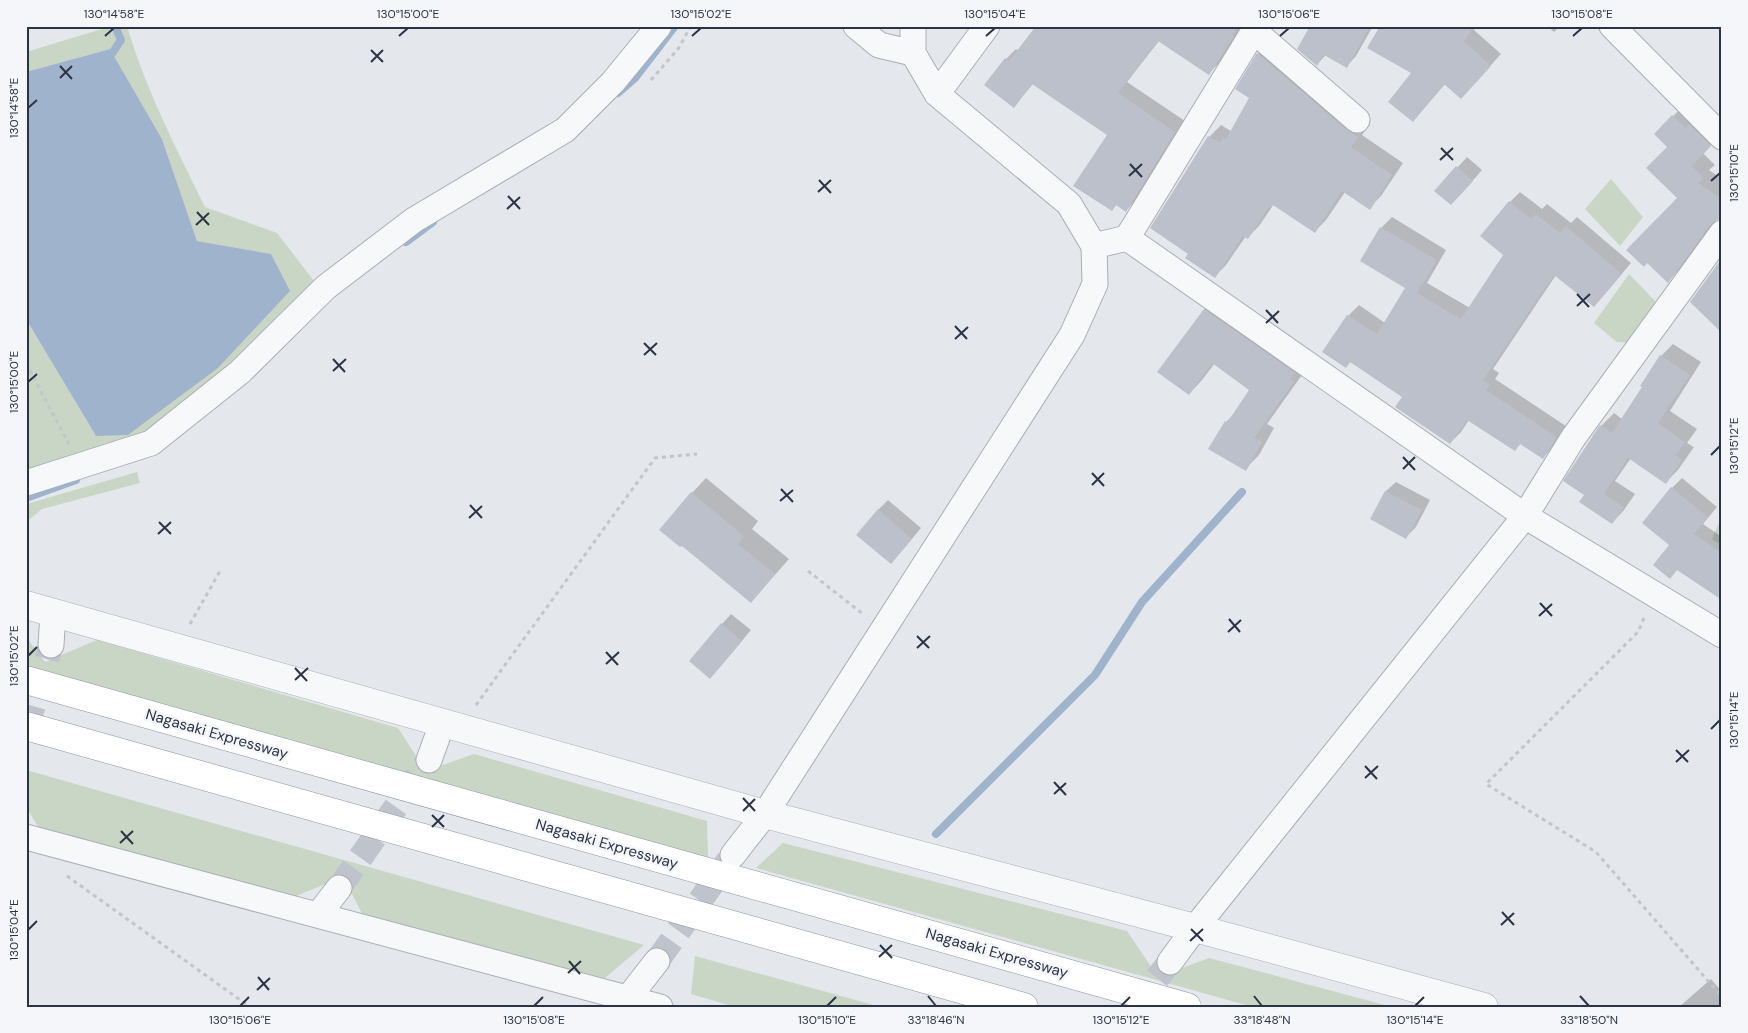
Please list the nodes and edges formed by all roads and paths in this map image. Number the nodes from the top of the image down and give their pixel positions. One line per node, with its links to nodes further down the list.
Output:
1 (659, 26): 16 (street)
2 (856, 26): 7 (street)
3 (913, 26): 7 (street)
4 (987, 26): 8 (street)
5 (1612, 26): 10 (street)
6 (1255, 29): 9 (street); 12 (street)
7 (912, 53): 8 (street)
8 (937, 94): 13 (street)
9 (1357, 120)
10 (1722, 137)
11 (1722, 233): 18 (street)
12 (1127, 238): 13 (street); 18 (street)
13 (1094, 246): 24 (street)
14 (26, 363): 16 (path)
15 (697, 454): 30 (path)
16 (80, 466): 17 (street)
17 (26, 483)
18 (1525, 516): 21 (street); 38 (street)
19 (220, 571): 27 (path)
20 (808, 571): 24 (path)
21 (1654, 594): 25 (street); 41 (path)
22 (26, 605): 23 (street)
23 (53, 613): 26 (street); 27 (street)
24 (883, 630): 32 (street)
25 (1722, 634)
26 (51, 645)
27 (176, 648): 30 (street)
28 (26, 680): 46 (highway, Nagasaki Expressway)
29 (26, 726): 45 (highway)
30 (451, 726): 31 (street); 32 (street)
31 (429, 760)
32 (764, 814): 34 (street); 38 (street)
33 (26, 837): 37 (street)
34 (733, 855)
35 (66, 875): 43 (path)
36 (339, 888): 37 (street)
37 (318, 915): 42 (street)
38 (1194, 928): 40 (street); 47 (street)
39 (657, 962): 42 (street)
40 (1170, 962)
41 (1722, 997)
42 (625, 1002): 44 (street)
43 (249, 1007)
44 (660, 1007)
45 (1024, 1007)
46 (1187, 1007)
47 (1484, 1007)

